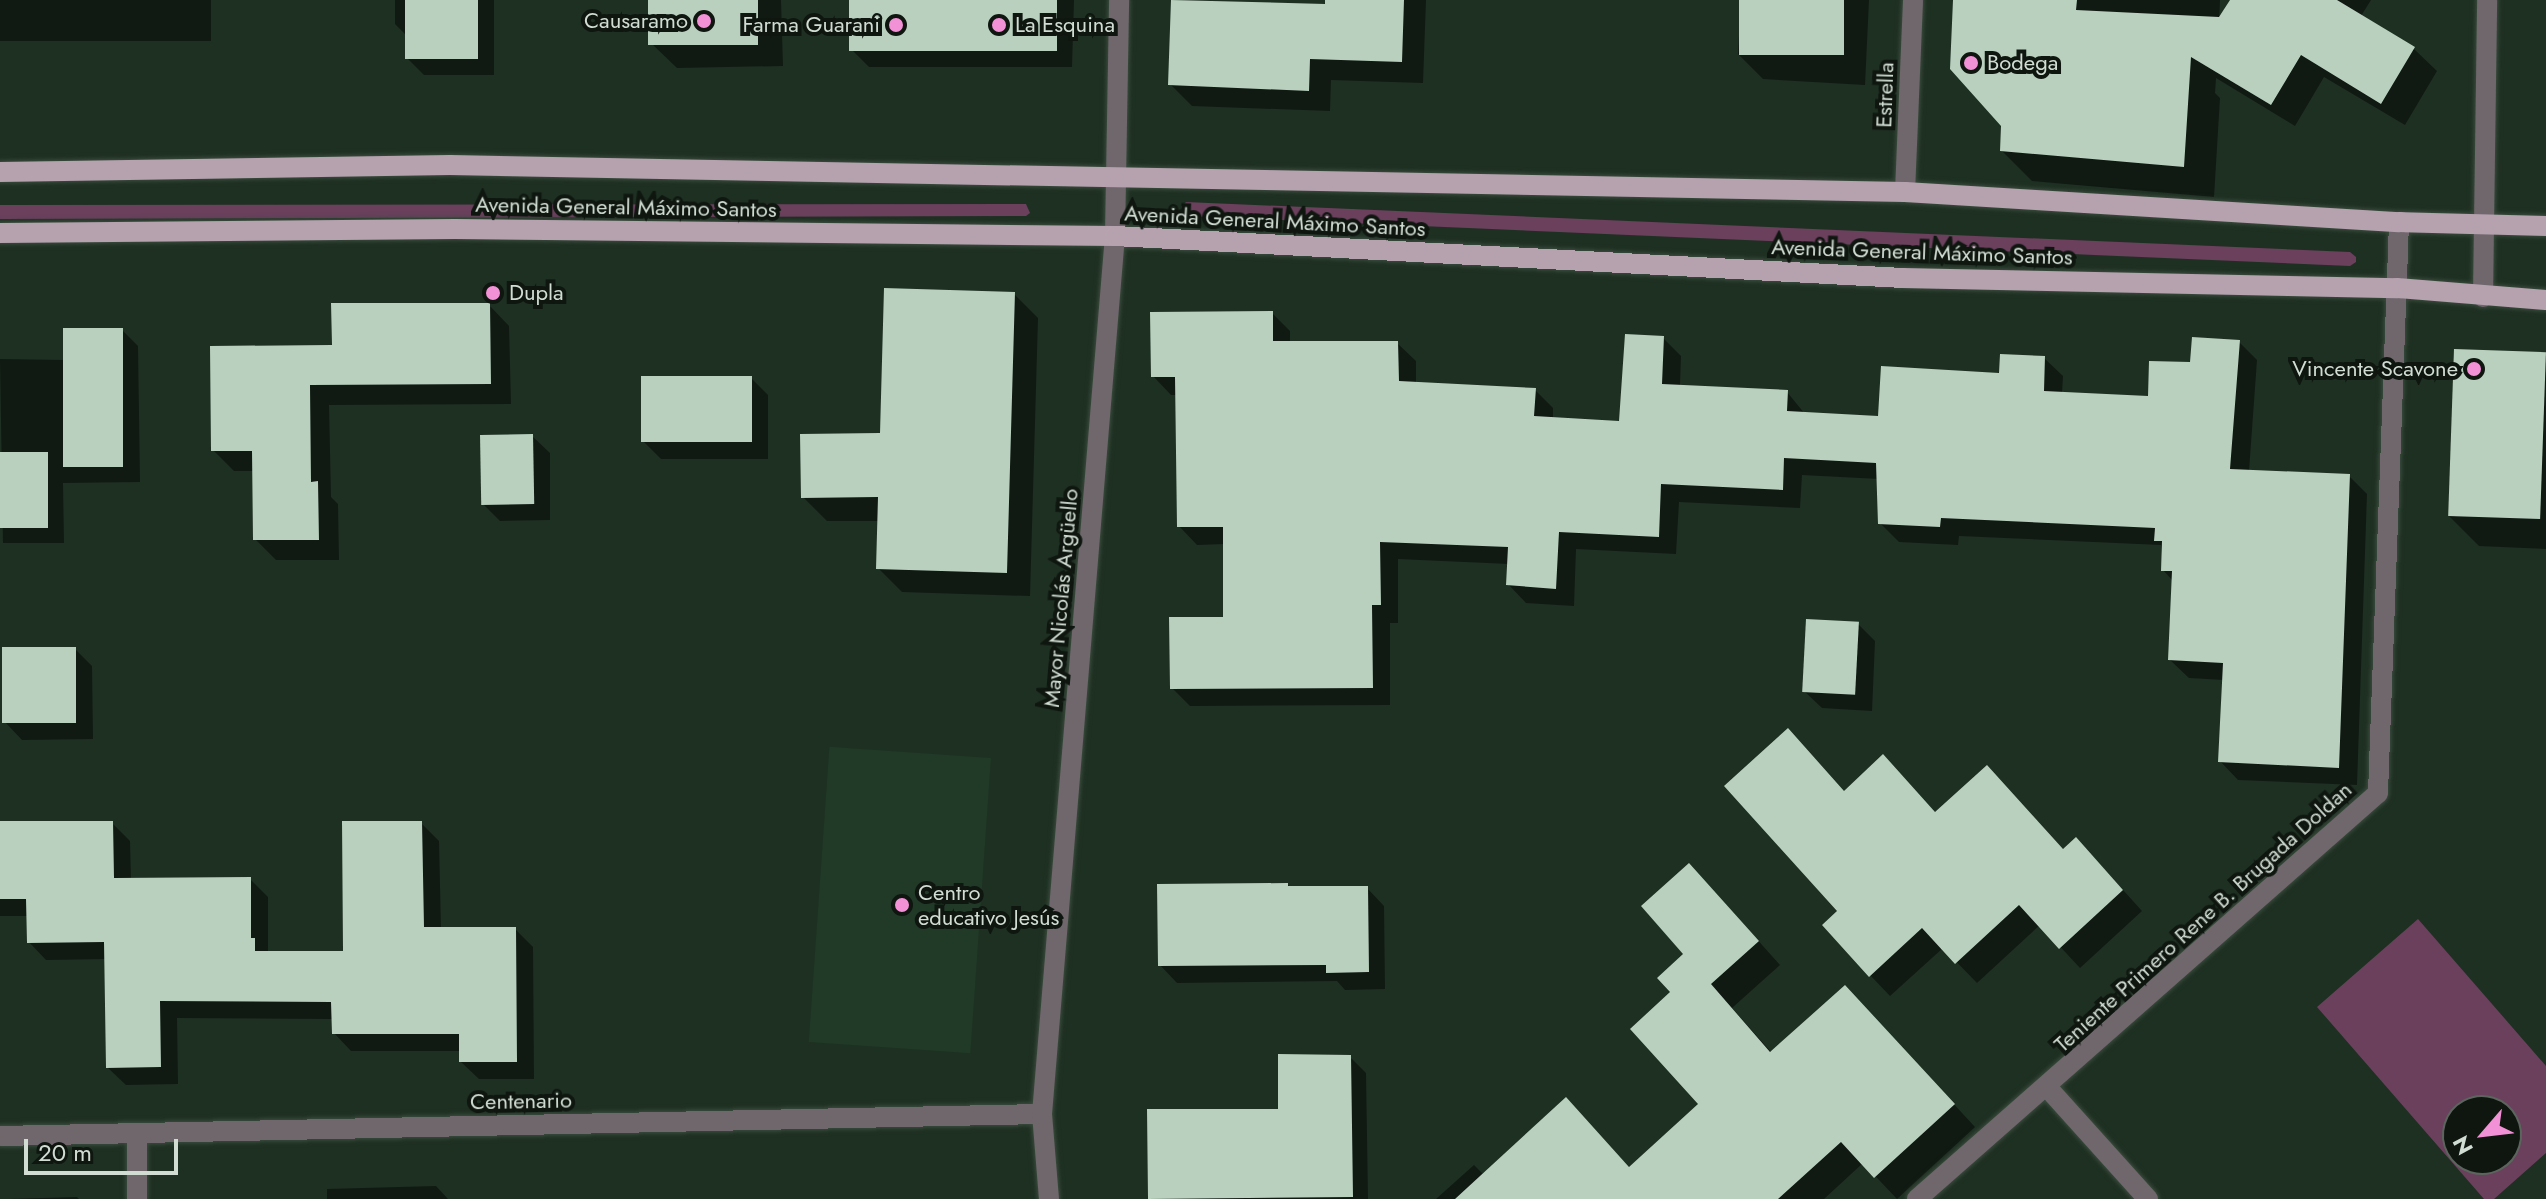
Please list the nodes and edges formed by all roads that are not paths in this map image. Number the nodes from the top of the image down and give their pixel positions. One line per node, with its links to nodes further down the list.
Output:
1 (1119, 0): 5 (street, Mayor Nicolás Argüello)
2 (1913, 0): 6 (street, Estrella)
3 (2487, 0): 8 (street)
4 (0, 172): 5 (main road, Avenida General Máximo Santos)
5 (1118, 176): 6 (main road, Avenida General Máximo Santos); 11 (street, Mayor Nicolás Argüello)
6 (1905, 192): 7 (main road, Avenida General Máximo Santos)
7 (2399, 222): 8 (main road, Avenida General Máximo Santos); 12 (street, Teniente Primero Rene B. Brugada Doldan)
8 (2486, 225): 9 (main road, Avenida General Máximo Santos); 13 (street)
9 (2546, 226)
10 (0, 233): 11 (main road, Avenida General Máximo Santos)
11 (1115, 236): 12 (main road, Avenida General Máximo Santos); 16 (street, Mayor Nicolás Argüello)
12 (2397, 288): 13 (main road, Avenida General Máximo Santos); 15 (street, Teniente Primero Rene B. Brugada Doldan)
13 (2483, 297): 14 (main road, Avenida General Máximo Santos)
14 (2546, 300)
15 (2047, 1087): 21 (street, Teniente Primero Rene B. Brugada Doldan); 22 (street)
16 (1042, 1114): 17 (street, Centenario); 20 (street, Mayor Nicolás Argüello)
17 (137, 1133): 18 (street, Centenario); 19 (street)
18 (0, 1136)
19 (137, 1199)
20 (1049, 1199)
21 (1917, 1199)
22 (2148, 1199)

